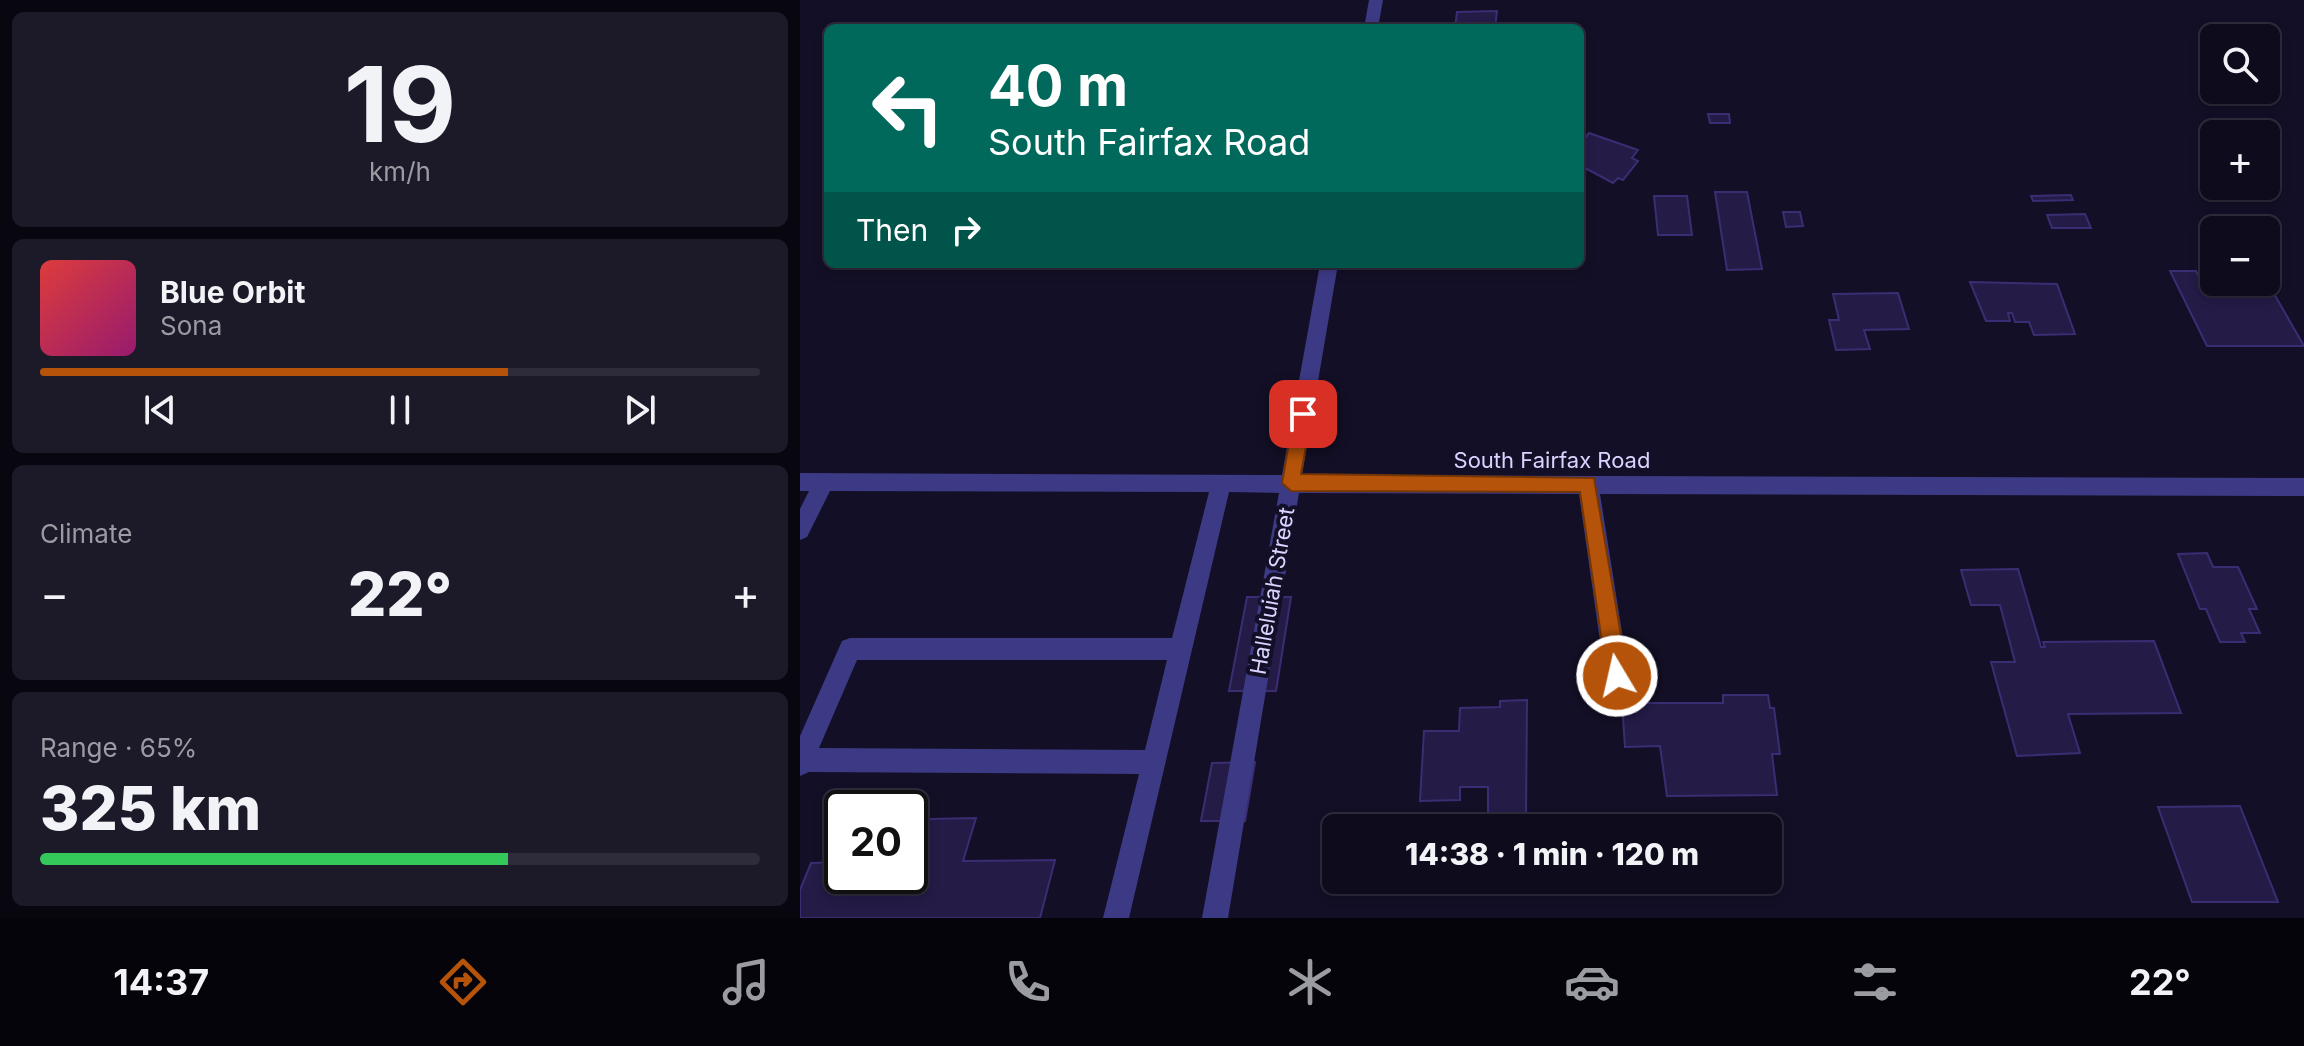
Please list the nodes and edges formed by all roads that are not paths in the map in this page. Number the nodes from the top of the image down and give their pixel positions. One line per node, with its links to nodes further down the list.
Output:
1 (1376, 0): 2 (street)
2 (1372, 24)
3 (1328, 268): 7 (street, Halleluiah Street)
4 (800, 482): 5 (street, South Fairfax Road)
5 (824, 482): 6 (street, South Fairfax Road); 10 (street)
6 (1221, 483): 7 (street, South Fairfax Road); 11 (street)
7 (1291, 483): 8 (street, South Fairfax Road); 16 (street, Halleluiah Street)
8 (1588, 484): 9 (street, South Fairfax Road); 12 (street)
9 (2304, 487)
10 (800, 530)
11 (1179, 649): 13 (street); 14 (street)
12 (1617, 676)
13 (801, 762): 14 (street)
14 (1153, 762): 15 (street)
15 (1116, 918)
16 (1215, 918)

